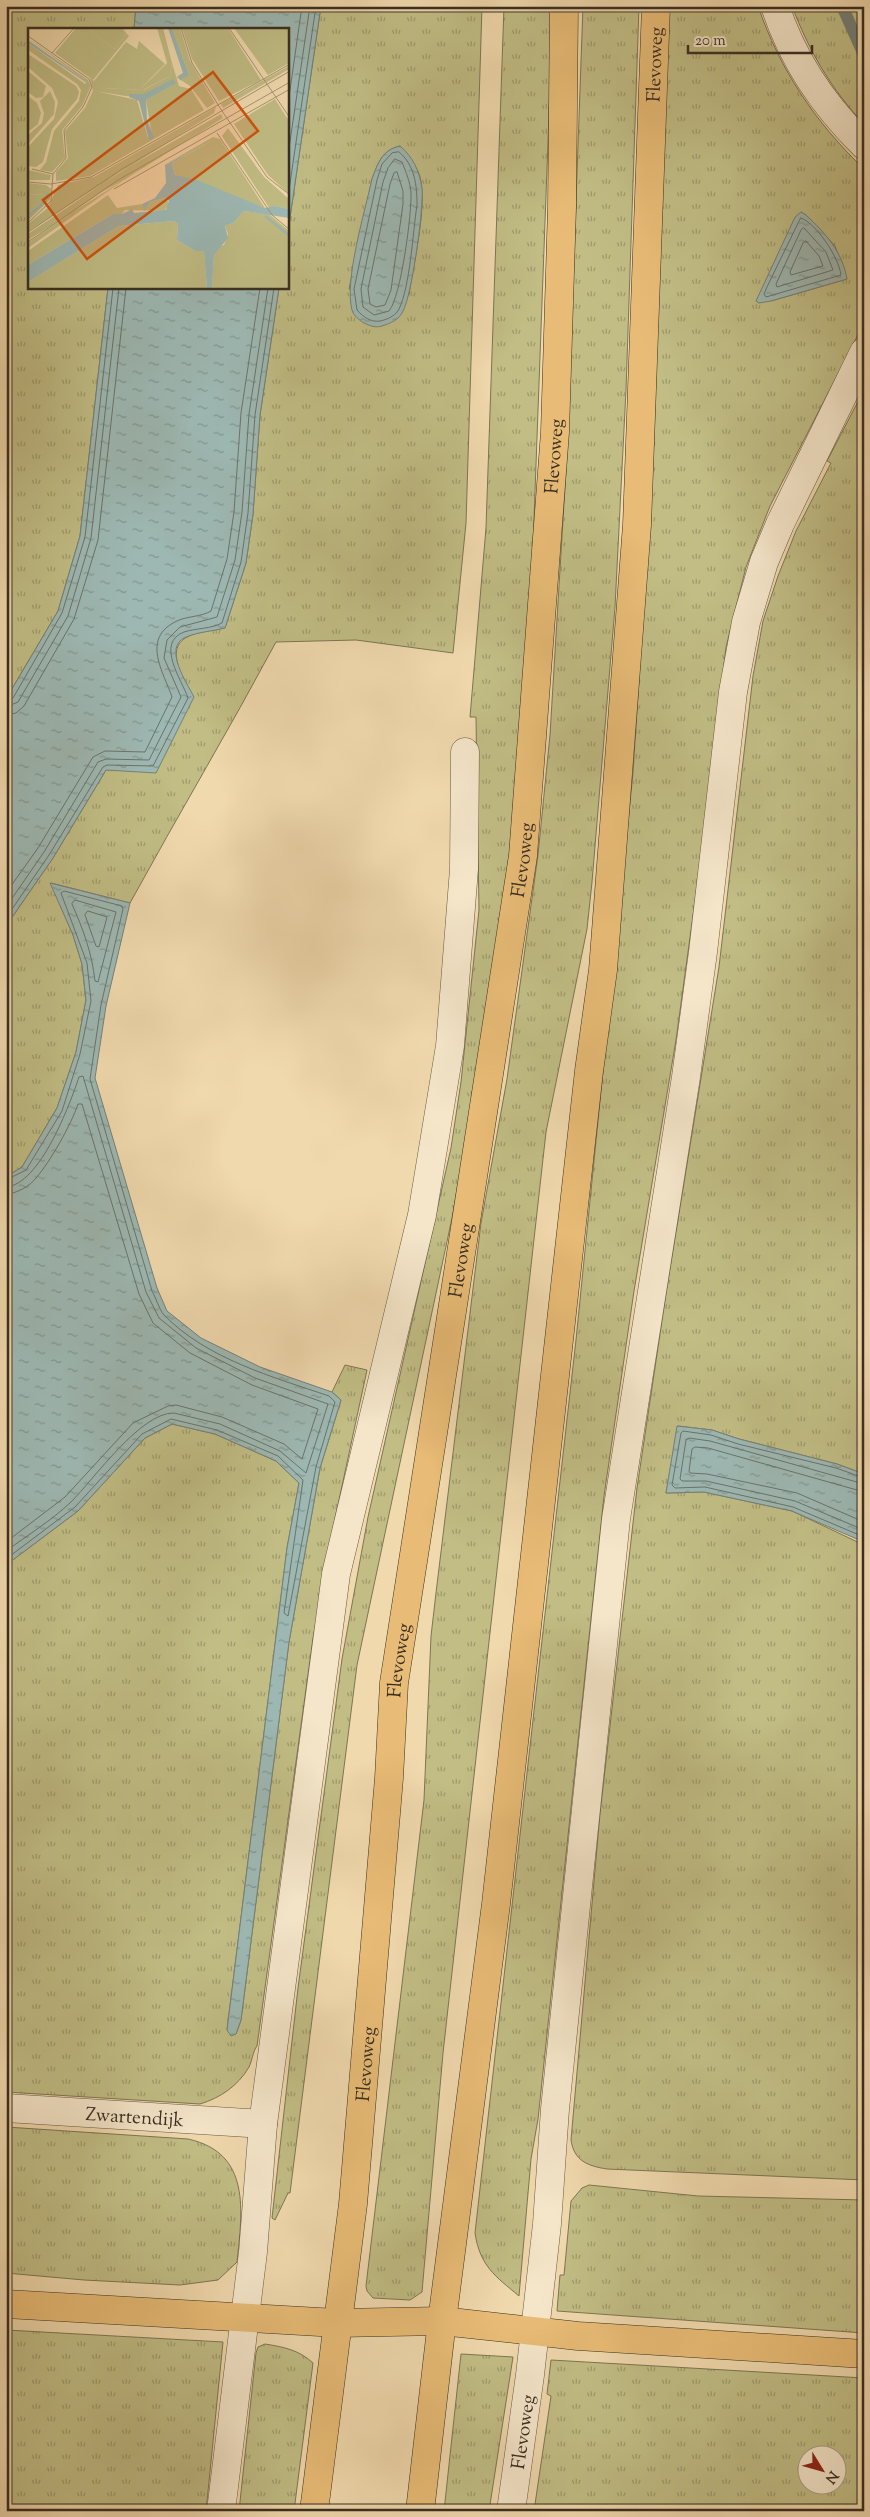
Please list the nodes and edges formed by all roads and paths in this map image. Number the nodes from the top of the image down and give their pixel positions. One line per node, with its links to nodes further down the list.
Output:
1 (564, 6): 12 (highway, Flevoweg)
2 (656, 6): 11 (highway, Flevoweg)
3 (776, 6): 4 (street)
4 (864, 144)
5 (864, 352): 13 (street, Flevoweg)
6 (465, 752): 8 (street)
7 (6, 2108): 8 (street, Zwartendijk)
8 (263, 2124): 10 (street)
9 (6, 2304): 10 (highway)
10 (245, 2316): 12 (highway); 15 (street)
11 (442, 2322): 12 (highway); 13 (highway); 17 (highway, Flevoweg)
12 (337, 2323): 16 (highway, Flevoweg)
13 (534, 2332): 14 (highway); 18 (street, Flevoweg)
14 (864, 2354)
15 (221, 2511)
16 (314, 2511)
17 (420, 2511)
18 (511, 2511)

